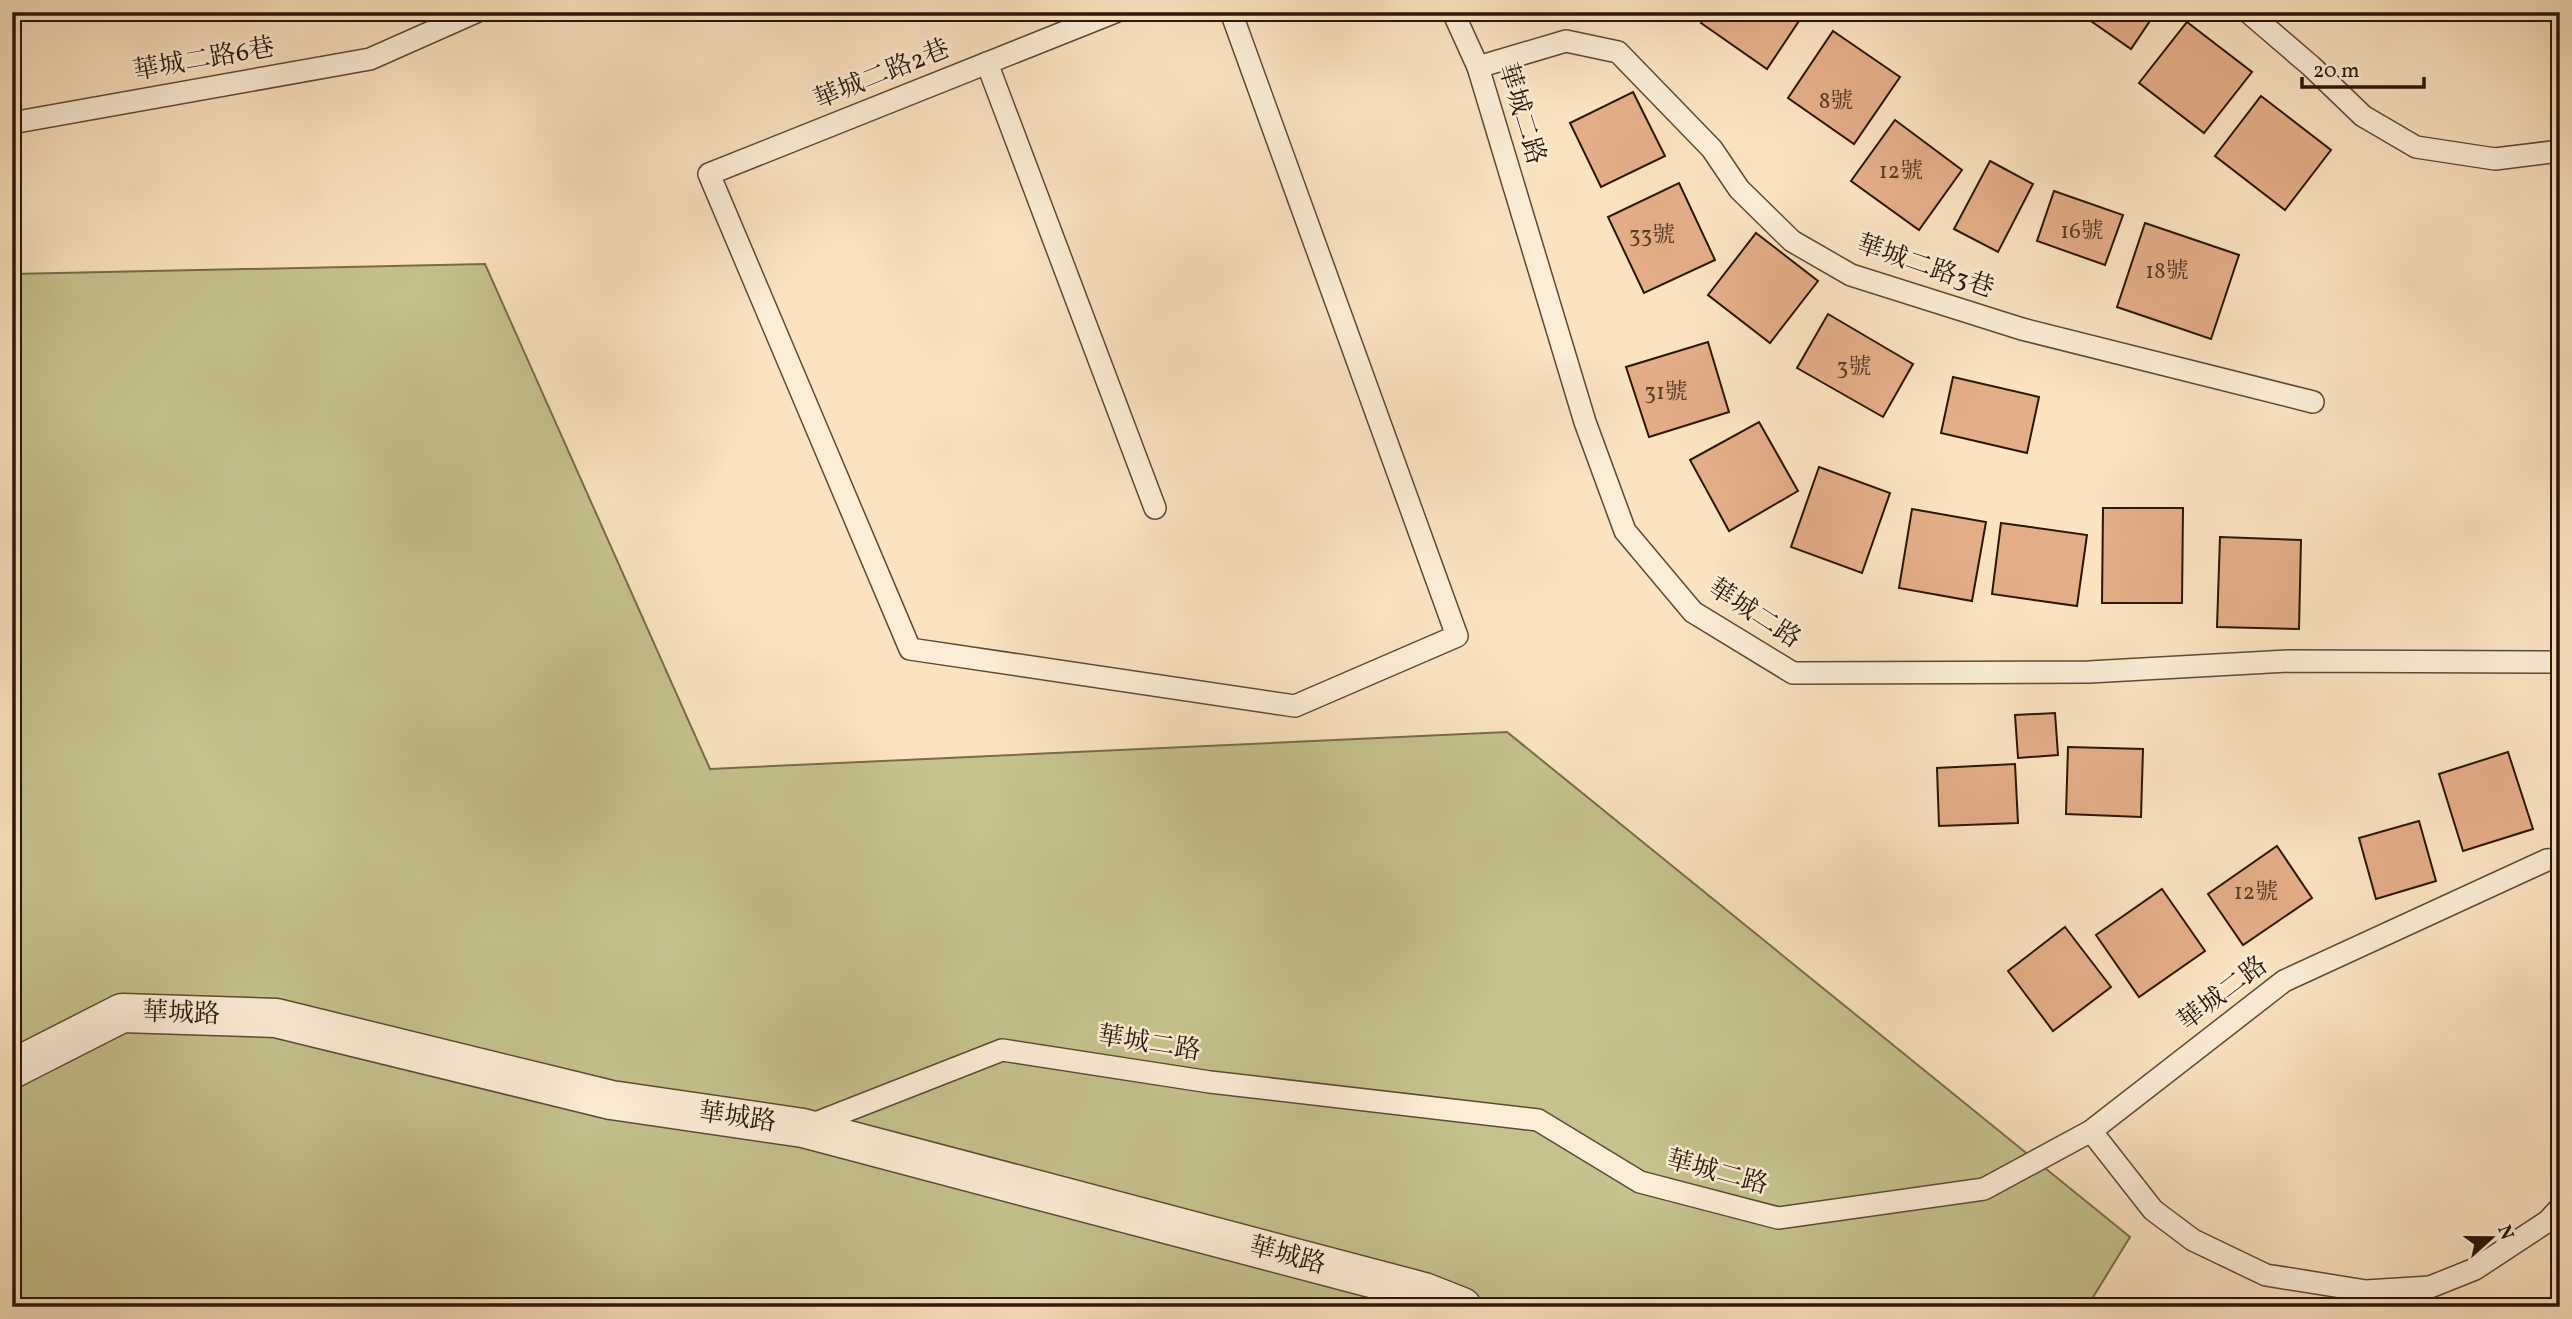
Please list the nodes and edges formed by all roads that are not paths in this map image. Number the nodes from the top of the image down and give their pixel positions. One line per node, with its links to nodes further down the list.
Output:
1 (476, 12): 8 (lane, 華城二路6巷)
2 (1115, 12): 6 (lane, 華城二路2巷)
3 (1231, 12): 6 (lane, 華城二路2巷)
4 (1453, 12): 7 (lane, 華城二路)
5 (2248, 12): 9 (lane)
6 (987, 63): 11 (lane)
7 (1478, 67): 10 (lane, 華城二路3巷); 12 (lane, 華城二路)
8 (17, 122)
9 (2560, 151)
10 (2314, 401)
11 (1155, 509)
12 (2560, 662)
13 (2560, 859): 16 (lane, 華城二路)
14 (12, 1069): 15 (street, 華城路)
15 (803, 1128): 16 (lane, 華城二路); 18 (street, 華城路)
16 (2091, 1131): 17 (lane)
17 (2560, 1208)
18 (1462, 1307)

